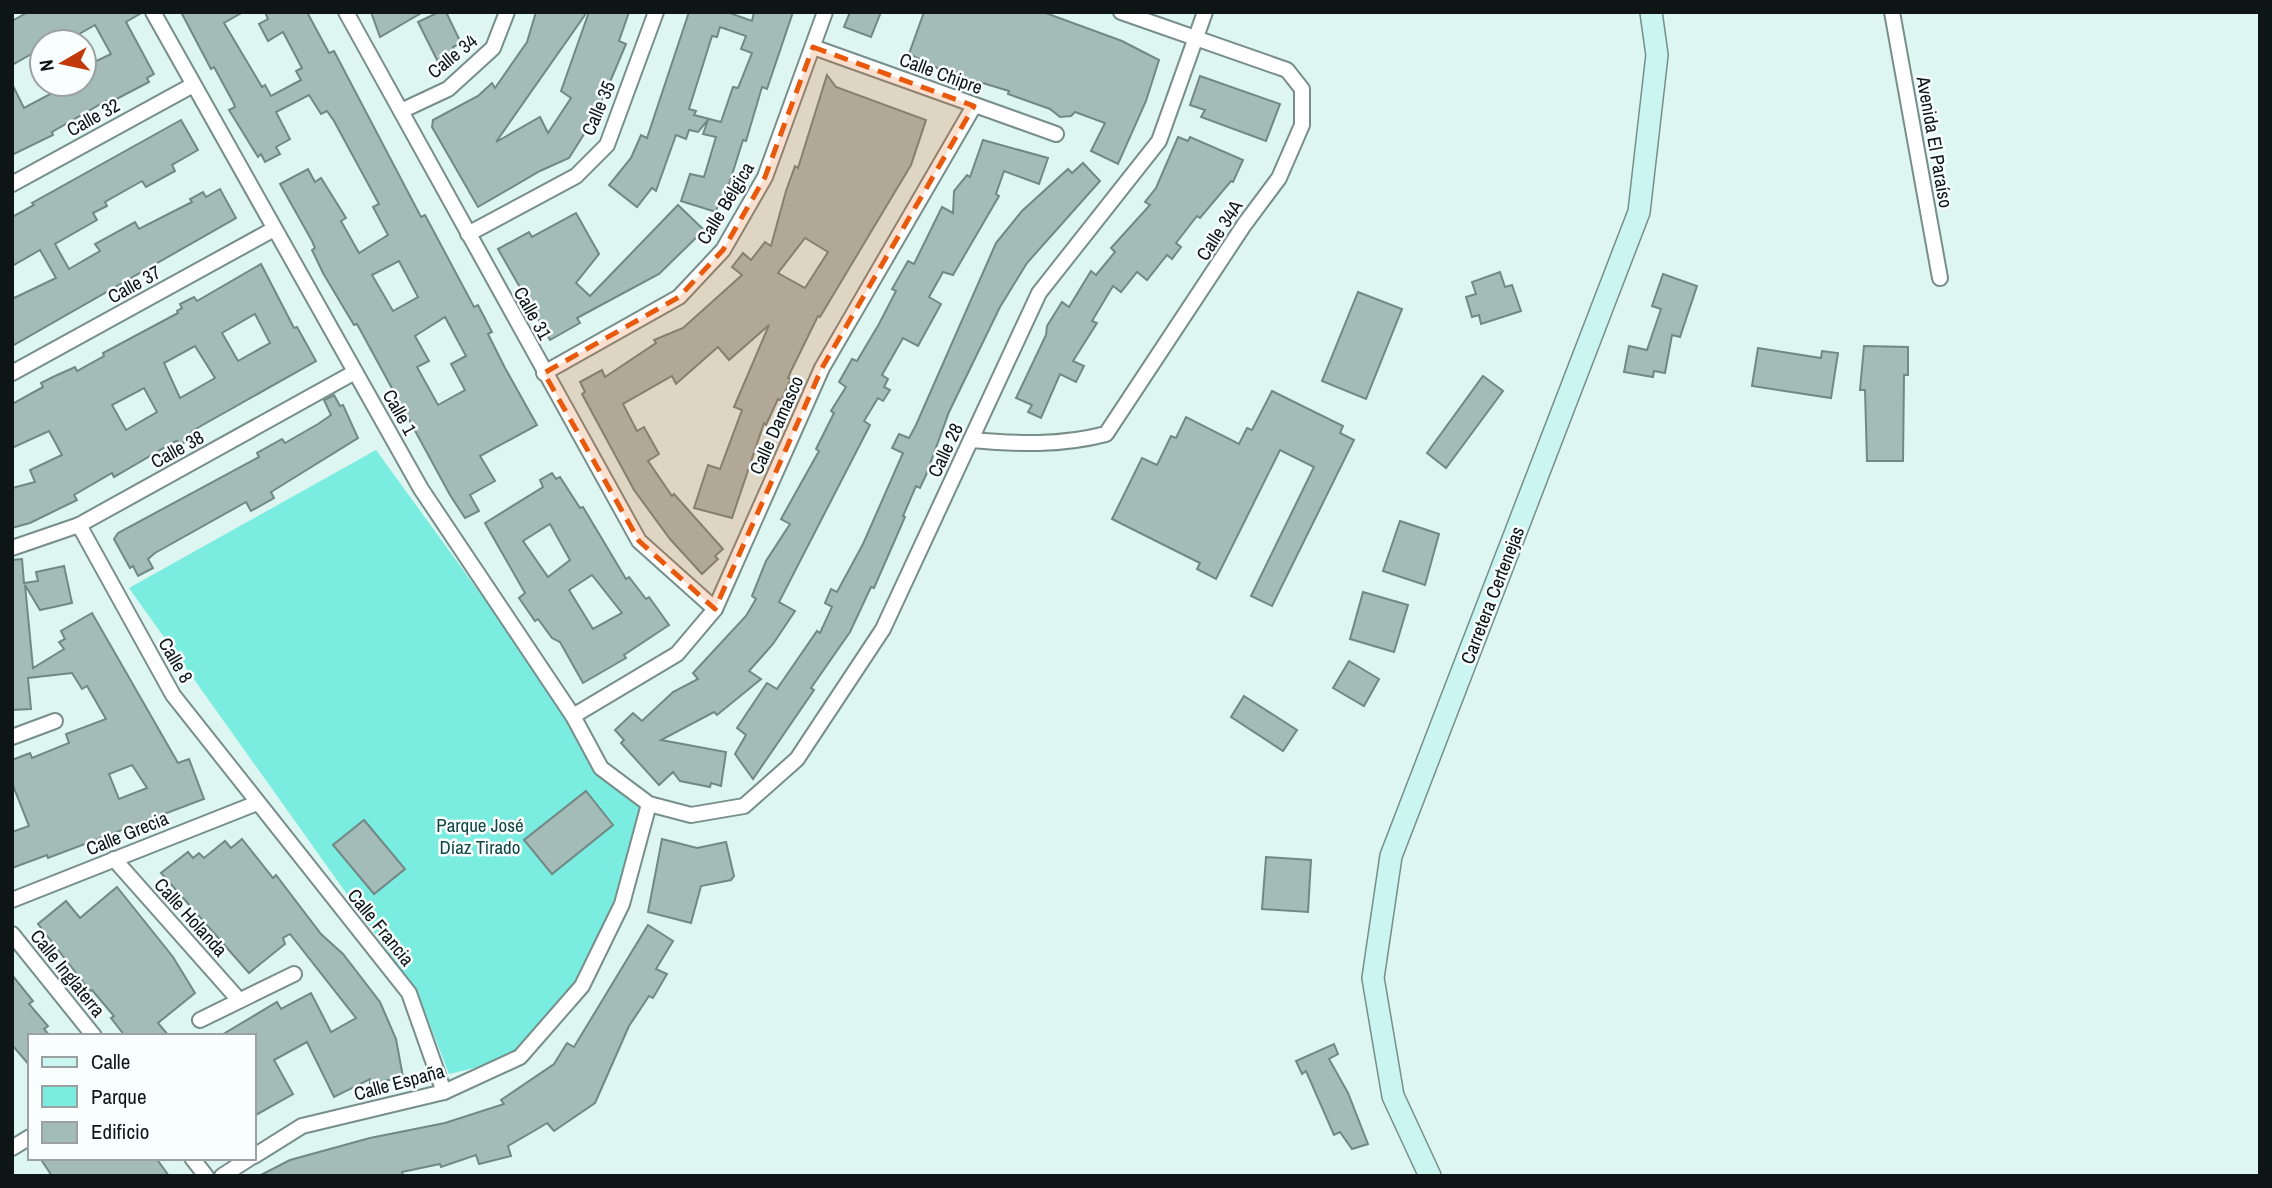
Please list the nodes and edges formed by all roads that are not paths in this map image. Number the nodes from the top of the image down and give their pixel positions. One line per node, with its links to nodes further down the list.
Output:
1 (153, 12): 12 (street, Calle 1)
2 (346, 12): 14 (street, Calle 31)
3 (507, 12): 14 (street, Calle 34)
4 (656, 12): 18 (street, Calle 35)
5 (825, 12): 11 (street, Calle Bélgica)
6 (1121, 12): 10 (street, Calle 34A)
7 (1205, 12): 10 (street, Calle 28)
8 (1651, 12): 47 (main road, Carretera Certenejas)
9 (1892, 12): 19 (street, Avenida El Paraíso)
10 (1197, 40): 23 (street, Calle 28); 23 (street, Calle 34A)
11 (813, 47): 13 (street, Calle Chipre); 22 (street, Calle Bélgica)
12 (192, 85): 16 (street, Calle 32); 17 (street, Calle 1)
13 (974, 106): 15 (street, Calle Chipre); 26 (street, Calle Damasco)
14 (401, 111): 18 (street, Calle 31)
15 (1056, 134)
16 (12, 184)
17 (274, 229): 20 (street, Calle 1); 21 (street, Calle 37)
18 (468, 234): 22 (street, Calle 31)
19 (1940, 278)
20 (355, 372): 24 (street, Calle 38); 27 (street, Calle 1)
21 (12, 373)
22 (544, 373): 26 (street, Calle 31)
23 (971, 440): 31 (street, Calle 28)
24 (79, 525): 25 (street, Calle 38); 30 (street, Calle 8)
25 (12, 548)
26 (715, 610): 27 (street, Calle Damasco)
27 (573, 716): 31 (street, Calle 1)
28 (55, 721): 29 (street)
29 (12, 737)
30 (257, 803): 32 (street, Calle Grecia); 39 (street, Calle Francia)
31 (649, 804): 39 (street, Calle España)
32 (114, 859): 33 (street, Calle Grecia); 36 (street, Calle Holanda)
33 (12, 900)
34 (12, 934): 38 (street, Calle Inglaterra)
35 (294, 974): 36 (street)
36 (239, 1000): 37 (street)
37 (200, 1020)
38 (92, 1034)
39 (444, 1092): 42 (street, Calle España)
40 (28, 1138): 41 (street)
41 (12, 1148)
42 (256, 1155)
43 (194, 1160): 45 (street)
44 (247, 1160): 46 (street, Calle España)
45 (206, 1176)
46 (222, 1176)
47 (1430, 1176)

